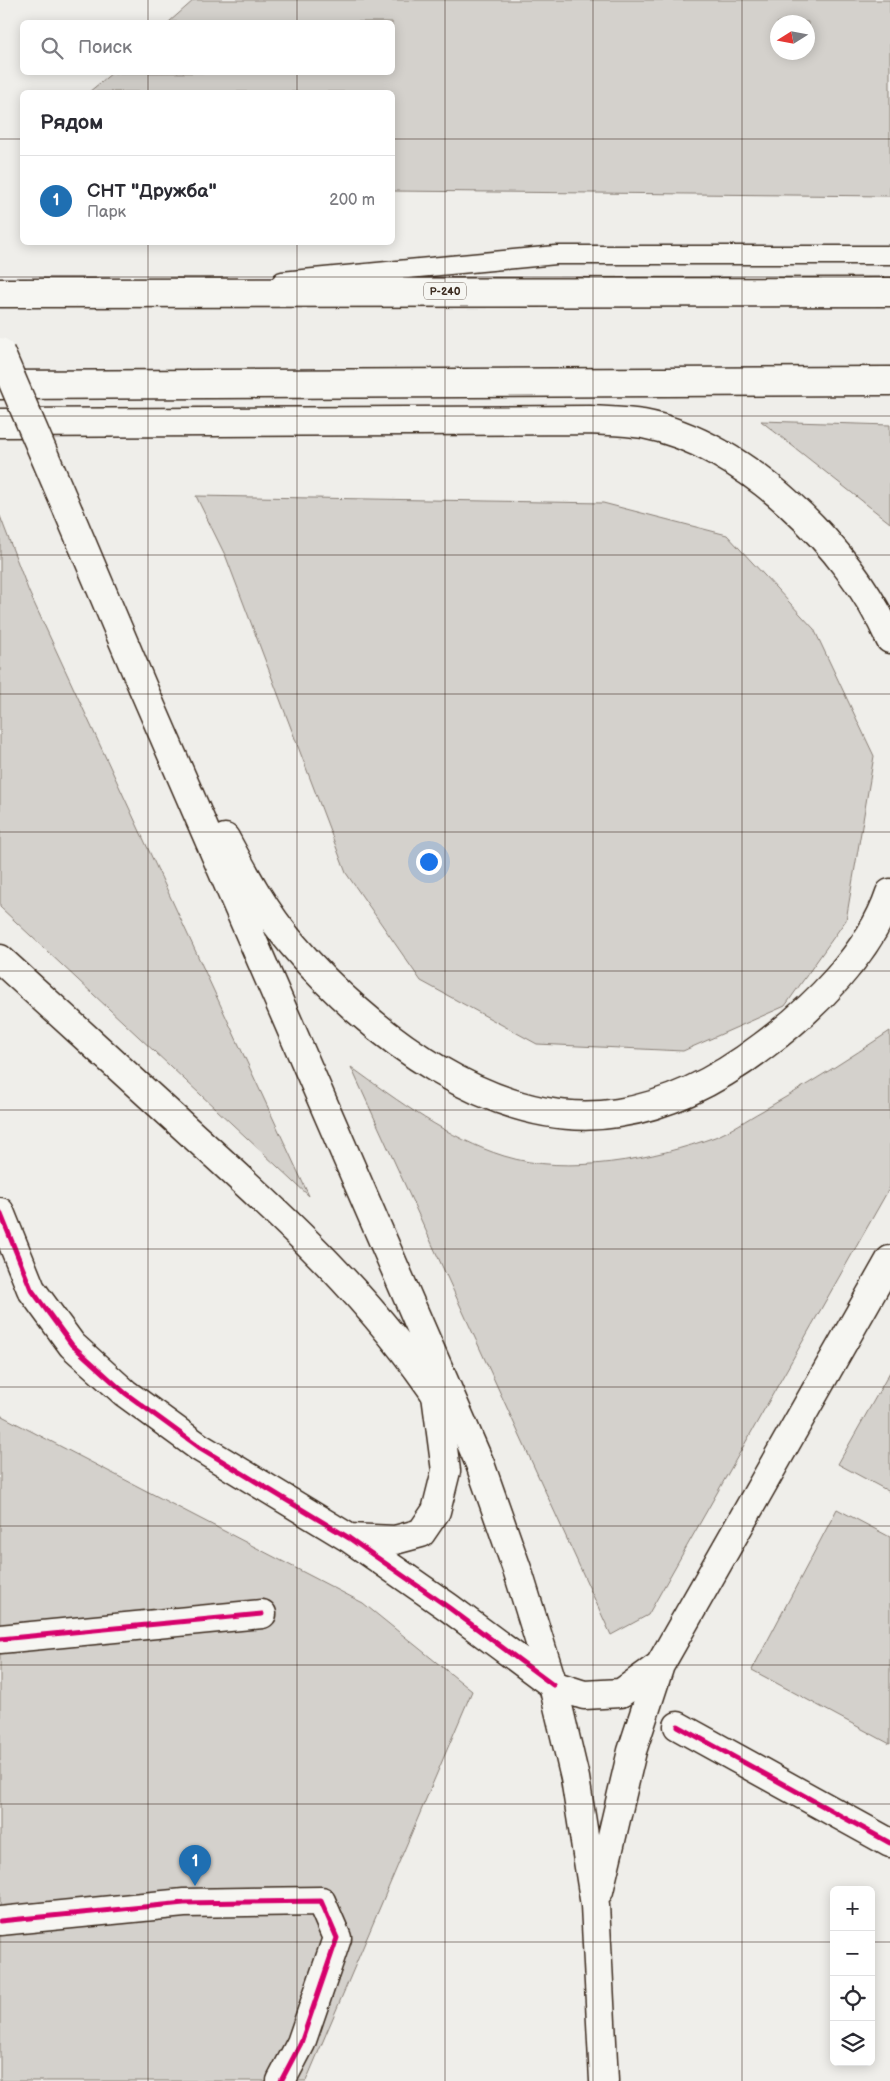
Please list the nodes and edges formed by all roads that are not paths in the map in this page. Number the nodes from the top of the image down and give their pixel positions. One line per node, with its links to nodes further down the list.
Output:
1 (890, 255): 3 (lane)
2 (0, 287): 6 (main road)
3 (176, 291): 4 (main road, Р-240); 6 (main road, Р-240)
4 (890, 292)
5 (0, 293): 6 (main road, Р-240)
6 (48, 293)
7 (0, 352): 12 (main road, bridge)
8 (890, 381): 9 (main road)
9 (0, 385)
10 (0, 423): 11 (main road)
11 (890, 639)
12 (143, 688): 13 (main road); 18 (main road)
13 (890, 893)
14 (0, 960): 17 (main road)
15 (0, 1212): 19 (main road)
16 (890, 1260): 22 (main road)
17 (436, 1395): 18 (main road); 19 (main road)
18 (480, 1464): 23 (main road)
19 (349, 1538): 23 (main road)
20 (262, 1614): 21 (main road)
21 (0, 1638)
22 (660, 1665): 23 (main road); 26 (main road)
23 (553, 1685): 26 (main road)
24 (678, 1726): 25 (main road)
25 (890, 1843)
26 (596, 1905): 29 (main road)
27 (0, 1921): 28 (main road)
28 (281, 2081)
29 (604, 2081)

